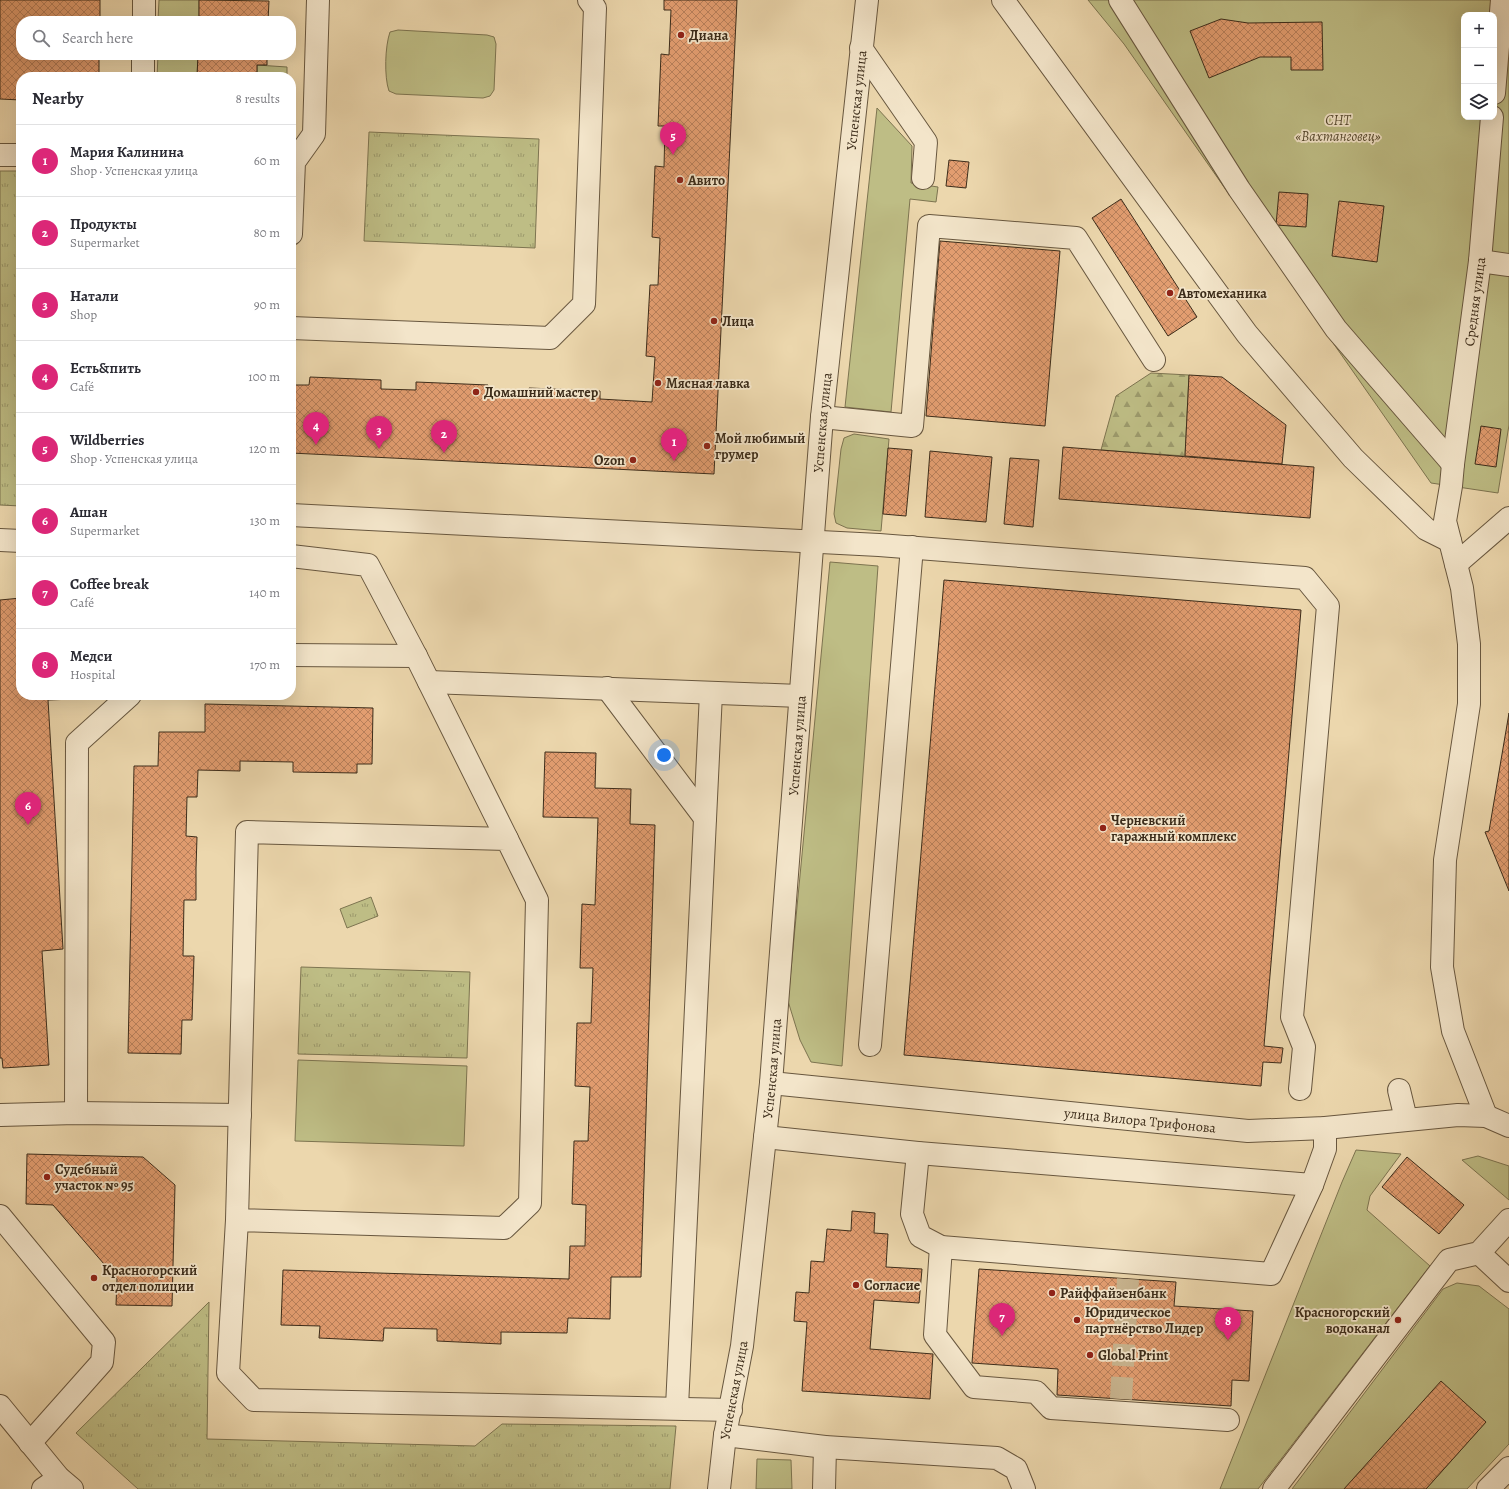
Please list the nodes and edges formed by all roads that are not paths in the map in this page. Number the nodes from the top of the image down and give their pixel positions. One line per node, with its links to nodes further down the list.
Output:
1 (144, 0): 8 (street)
2 (318, 0): 16 (street)
3 (589, 0): 20 (street)
4 (866, 0): 9 (street, Успенская улица)
5 (1003, 0): 29 (street)
6 (1120, 0): 23 (street)
7 (1502, 0): 12 (street)
8 (144, 16)
9 (861, 48): 17 (street); 22 (street, Успенская улица)
10 (143, 60): 11 (street)
11 (143, 72)
12 (1495, 84)
13 (1492, 120): 18 (street, Средняя улица)
14 (0, 155): 15 (street)
15 (16, 155)
16 (296, 158)
17 (924, 178)
18 (1480, 261): 19 (street); 23 (street, Средняя улица)
19 (1509, 265)
20 (296, 328)
21 (1154, 360): 22 (street)
22 (822, 417): 28 (street, Успенская улица)
23 (1453, 464): 29 (street, Средняя улица)
24 (296, 515): 28 (street)
25 (1509, 518): 32 (street)
26 (0, 540): 27 (street)
27 (16, 541)
28 (811, 541): 30 (street); 38 (street, Успенская улица)
29 (1450, 541): 32 (street, Средняя улица)
30 (912, 547): 42 (street); 44 (street)
31 (296, 557): 34 (street)
32 (1456, 564): 49 (street, Средняя улица)
33 (296, 655): 34 (street)
34 (416, 656): 35 (street)
35 (429, 682): 36 (street); 41 (street)
36 (607, 688): 37 (street); 40 (street)
37 (711, 693): 38 (street); 40 (street)
38 (800, 696): 43 (street, Успенская улица)
39 (124, 700): 46 (street)
40 (706, 818): 63 (street)
41 (507, 839): 48 (street); 57 (street)
42 (870, 1045)
43 (771, 1083): 52 (street, улица Вилора Трифонова); 53 (street, Успенская улица)
44 (1300, 1089)
45 (1399, 1090): 50 (street)
46 (76, 1113): 47 (street); 48 (street)
47 (0, 1115)
48 (240, 1115): 57 (street)
49 (1486, 1116): 50 (street, улица Вилора Трифонова); 51 (street, улица Вилора Трифонова)
50 (1406, 1119): 52 (street, улица Вилора Трифонова)
51 (1509, 1126)
52 (1324, 1128): 55 (street)
53 (765, 1137): 54 (street); 64 (street, Успенская улица)
54 (918, 1153): 55 (street); 59 (street)
55 (1312, 1185): 59 (street)
56 (0, 1216): 67 (street)
57 (237, 1220): 63 (street)
58 (1509, 1220): 60 (street)
59 (941, 1248): 65 (street)
60 (1479, 1253): 61 (street); 74 (street)
61 (1509, 1281)
62 (0, 1406): 67 (street)
63 (677, 1408): 64 (street)
64 (731, 1410): 66 (street, Успенская улица)
65 (1228, 1420)
66 (725, 1435): 68 (street); 71 (street, Успенская улица)
67 (30, 1443): 70 (street)
68 (825, 1447): 72 (street); 73 (street)
69 (1509, 1468): 75 (street)
70 (58, 1485)
71 (719, 1489)
72 (824, 1489)
73 (1024, 1489)
74 (1274, 1489)
75 (1488, 1489)

